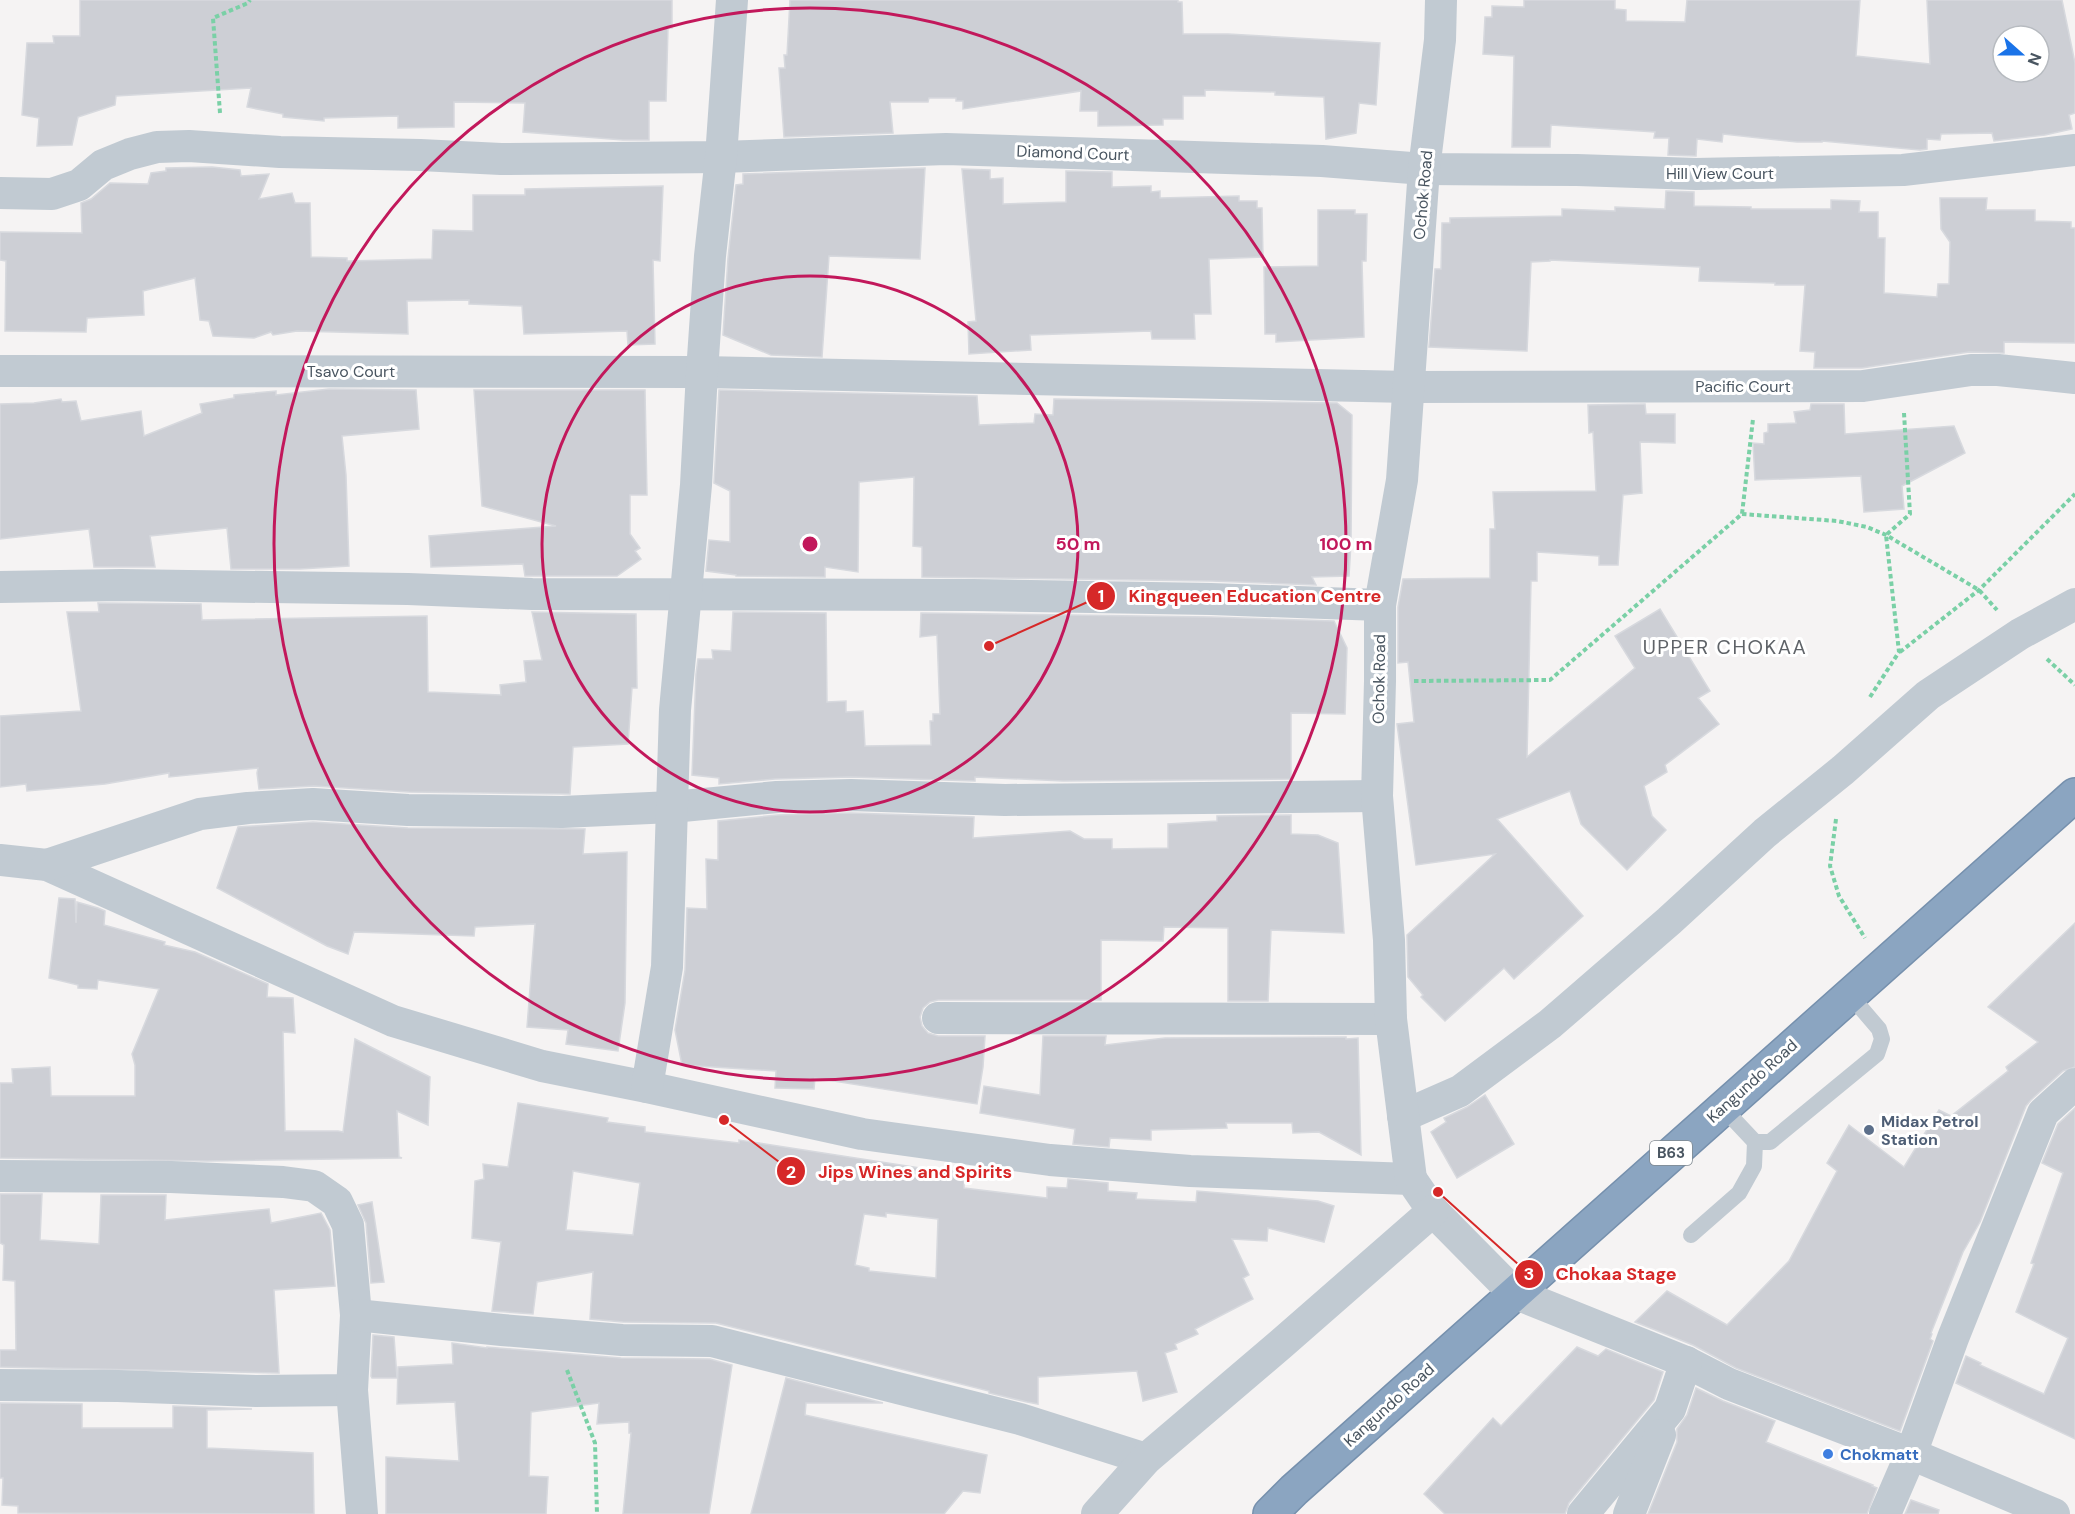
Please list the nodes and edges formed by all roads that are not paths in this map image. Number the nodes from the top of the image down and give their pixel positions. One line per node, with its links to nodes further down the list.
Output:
1 (732, 0): 4 (street)
2 (1441, 0): 5 (street, Ochok Road)
3 (2075, 150): 5 (street, Hill View Court)
4 (721, 158): 5 (street, Diamond Court); 6 (street, Diamond Court); 8 (street)
5 (1424, 169): 10 (street, Ochok Road)
6 (0, 193)
7 (0, 371): 8 (street, Tsavo Court)
8 (702, 372): 10 (street, Tsavo Court); 12 (street)
9 (2075, 378): 10 (street, Pacific Court)
10 (1410, 387): 14 (street, Ochok Road)
11 (0, 587): 12 (street)
12 (686, 596): 14 (street); 17 (street)
13 (2075, 604): 26 (street)
14 (1380, 605): 16 (street, Ochok Road)
15 (2075, 795): 20 (highway, Kangundo Road / B63)
16 (1377, 796): 17 (street); 22 (street, Ochok Road)
17 (672, 807): 19 (street); 24 (street)
18 (0, 860): 19 (street)
19 (47, 865): 24 (street)
20 (1849, 994): 25 (highway, Kangundo Road / B63); 27 (lane)
21 (938, 1018): 22 (street)
22 (1391, 1019): 26 (street, Ochok Road)
23 (2075, 1084): 38 (street)
24 (648, 1087): 29 (street)
25 (1723, 1107): 27 (lane); 32 (highway, Kangundo Road / B63)
26 (1403, 1116): 29 (street, Ochok Road)
27 (1755, 1142): 31 (lane)
28 (0, 1176): 33 (street)
29 (1411, 1179): 30 (street)
30 (1433, 1211): 32 (street); 39 (street)
31 (1691, 1235)
32 (1514, 1293): 34 (street); 42 (highway, Kangundo Road / B63)
33 (356, 1315): 36 (street); 39 (street)
34 (1686, 1362): 37 (street); 38 (street)
35 (0, 1385): 36 (street)
36 (352, 1390): 40 (street)
37 (1670, 1409): 43 (street); 44 (street)
38 (1911, 1455): 45 (street); 46 (street)
39 (1146, 1459): 41 (street)
40 (362, 1514)
41 (1097, 1514)
42 (1270, 1514)
43 (1583, 1514)
44 (1629, 1514)
45 (1885, 1514)
46 (2054, 1514)

